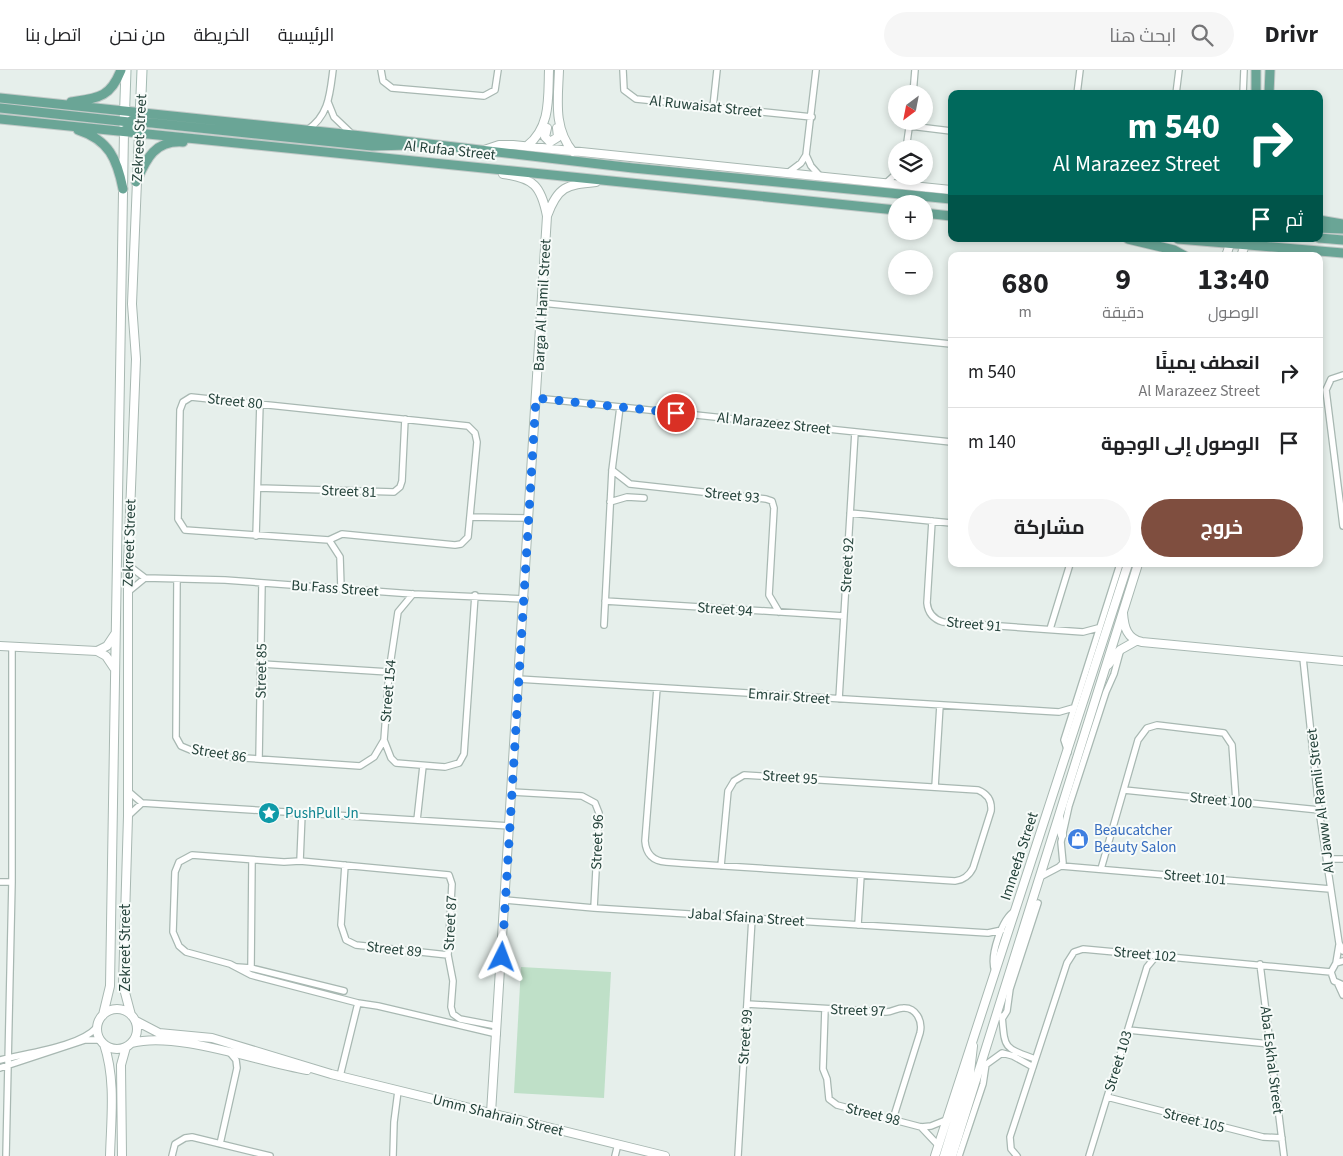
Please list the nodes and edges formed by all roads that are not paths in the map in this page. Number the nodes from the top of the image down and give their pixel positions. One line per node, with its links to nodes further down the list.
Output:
1 (121, 70): 26 (main road)
2 (126, 70): 27 (main road, Zekreet Street)
3 (142, 70): 30 (main road, Zekreet Street)
4 (333, 70): 25 (street)
5 (381, 70): 6 (street)
6 (498, 70)
7 (549, 70): 31 (street)
8 (559, 70): 32 (street)
9 (623, 70): 28 (street, Al Ruwaisat Street)
10 (717, 70): 28 (street)
11 (816, 70): 33 (street)
12 (915, 70): 18 (street)
13 (1080, 70): 19 (street)
14 (1179, 70): 20 (street)
15 (1244, 70): 21 (street)
16 (1256, 70): 22 (main road)
17 (1270, 70): 23 (main road)
18 (914, 85)
19 (1078, 90)
20 (1176, 90)
21 (1243, 90)
22 (1256, 90)
23 (1270, 90)
24 (0, 98): 26 (main road, Al Rufaa Street)
25 (328, 102): 39 (street); 42 (street)
26 (56, 104): 27 (main road, Al Rufaa Street)
27 (125, 107): 30 (main road, Al Rufaa Street); 37 (main road, Zekreet Street)
28 (713, 107): 33 (street, Al Ruwaisat Street)
29 (0, 108): 37 (main road)
30 (141, 108): 35 (main road, Zekreet Street); 37 (main road); 39 (main road, Al Rufaa Street)
31 (548, 108): 32 (street); 45 (street)
32 (557, 109): 47 (street)
33 (812, 117): 48 (street)
34 (0, 119): 36 (main road, Al Rufaa Street)
35 (140, 122): 37 (main road); 41 (main road, Zekreet Street); 44 (main road)
36 (63, 125): 37 (main road, Al Rufaa Street); 56 (main road)
37 (124, 126): 41 (main road, Al Rufaa Street); 56 (street, Zekreet Street)
38 (933, 127): 40 (street)
39 (306, 130): 42 (main road, Al Rufaa Street)
40 (948, 130)
41 (139, 132): 43 (main road, Al Rufaa Street); 53 (street, Zekreet Street)
42 (353, 135): 44 (main road, Al Rufaa Street)
43 (218, 141): 49 (main road, Al Rufaa Street); 53 (main road)
44 (425, 143): 46 (main road, Al Rufaa Street)
45 (527, 146): 46 (street, Al Rufaa Street); 47 (street, Al Rufaa Street)
46 (482, 151): 58 (main road, Al Rufaa Street)
47 (573, 152): 50 (street, Al Rufaa Street)
48 (806, 155): 50 (street); 51 (street)
49 (476, 167): 52 (main road, Al Rufaa Street); 61 (street, Barga Al Hamil Street)
50 (789, 172): 51 (street, Al Rufaa Street)
51 (819, 175): 54 (street, Al Rufaa Street)
52 (607, 180): 59 (main road, Al Rufaa Street); 61 (street, Barga Al Hamil Street)
53 (136, 182): 97 (street, Zekreet Street)
54 (886, 183): 55 (street, Al Rufaa Street)
55 (918, 186): 57 (street, Al Rufaa Street)
56 (123, 189): 117 (street, Zekreet Street)
57 (948, 190)
58 (948, 199)
59 (888, 209)
60 (933, 214): 62 (main road)
61 (547, 216): 74 (street, Barga Al Hamil Street)
62 (948, 216)
63 (1323, 221): 64 (main road)
64 (1343, 224)
65 (1323, 228): 66 (main road)
66 (1343, 229)
67 (1323, 238): 68 (main road)
68 (1343, 240)
69 (1141, 242): 71 (main road)
70 (1246, 242): 72 (main road)
71 (1177, 252)
72 (1343, 253): 73 (main road)
73 (1323, 256)
74 (542, 303): 75 (street); 77 (street, Barga Al Hamil Street)
75 (948, 344)
76 (1343, 375): 83 (street)
77 (536, 398): 79 (street, Al Marazeez Street); 91 (street, Barga Al Hamil Street)
78 (260, 403): 80 (street, Street 80); 86 (street); 95 (street, Street 80)
79 (620, 406): 81 (street, Al Marazeez Street); 84 (street)
80 (405, 419): 86 (street, Street 81); 90 (street, Street 80)
81 (855, 432): 82 (street, Al Marazeez Street); 89 (street, Street 92)
82 (948, 442)
83 (1336, 469): 85 (street); 94 (street)
84 (612, 470): 88 (street); 112 (street, Street 93)
85 (1343, 470)
86 (258, 488): 95 (street)
87 (644, 498): 88 (street)
88 (610, 502): 110 (street)
89 (850, 513): 92 (street); 113 (street, Street 92)
90 (471, 518): 91 (street); 96 (street, Street 80)
91 (529, 518): 109 (street, Barga Al Hamil Street)
92 (932, 521): 93 (street); 116 (street, Street 91)
93 (948, 523)
94 (1343, 526)
95 (256, 536): 96 (street, Street 80)
96 (329, 540): 105 (street)
97 (128, 565): 102 (street); 106 (street, Zekreet Street)
98 (1069, 567): 116 (street)
99 (1119, 567): 115 (street)
100 (1127, 567): 132 (street, Imneefa Street)
101 (1137, 567): 111 (street, Imneefa Street)
102 (145, 578): 103 (street, Bu Fass Street); 106 (street)
103 (177, 579): 104 (street, Bu Fass Street); 142 (street, Street 86)
104 (262, 583): 105 (street, Bu Fass Street); 127 (street, Street 85)
105 (340, 588): 107 (street, Bu Fass Street)
106 (128, 592): 146 (street, Zekreet Street)
107 (413, 594): 108 (street, Bu Fass Street); 130 (street, Street 154)
108 (475, 595): 109 (street, Bu Fass Street); 143 (street)
109 (525, 598): 131 (street, Barga Al Hamil Street)
110 (606, 601): 112 (street, Street 94); 114 (street)
111 (1123, 610): 120 (street); 128 (street, Imneefa Street)
112 (779, 612): 113 (street, Street 94)
113 (844, 616): 135 (street, Street 92)
114 (604, 625)
115 (1098, 628): 118 (street, Street 91); 119 (street)
116 (1050, 629): 118 (street, Street 91)
117 (116, 632): 124 (street); 129 (street, Zekreet Street)
118 (1083, 632): 119 (street, Street 91)
119 (1095, 639): 134 (street)
120 (1136, 641): 123 (street); 125 (street)
121 (0, 646): 122 (street)
122 (12, 646): 124 (street); 168 (street)
123 (1120, 650): 128 (street); 156 (street)
124 (97, 651): 129 (street)
125 (1303, 658): 126 (street); 150 (street, Al Jaww Al Ramli Street)
126 (1343, 661)
127 (262, 664): 130 (street); 142 (street, Street 85)
128 (1105, 667): 153 (street, Imneefa Street)
129 (116, 671): 201 (street, Zekreet Street)
130 (389, 672): 140 (street, Street 154)
131 (518, 679): 133 (street, Emrair Street); 147 (street, Barga Al Hamil Street)
132 (1087, 684): 134 (street); 141 (street, Imneefa Street)
133 (657, 688): 135 (street, Emrair Street); 162 (street, Street 95)
134 (1076, 697): 137 (street)
135 (839, 699): 136 (street, Emrair Street)
136 (940, 705): 138 (street, Emrair Street); 144 (street)
137 (1073, 708): 138 (street, Emrair Street); 139 (street)
138 (1060, 712): 139 (street)
139 (1069, 722): 141 (street)
140 (384, 740): 142 (street, Street 86); 143 (street, Street 154)
141 (1068, 752): 173 (street, Imneefa Street)
142 (259, 759)
143 (423, 766): 154 (street)
144 (935, 787): 162 (street, Street 95); 165 (street, Street 95)
145 (1124, 790): 148 (street, Street 100); 148 (street); 164 (street)
146 (128, 791): 149 (street); 152 (street, Zekreet Street)
147 (512, 792): 155 (street, Barga Al Hamil Street); 172 (street, Street 96)
148 (1236, 801): 150 (street, Street 100)
149 (142, 803): 151 (street); 152 (street)
150 (1319, 810): 159 (street, Al Jaww Al Ramli Street)
151 (302, 813): 154 (street); 160 (street)
152 (128, 816): 202 (street, Zekreet Street)
153 (1059, 816): 156 (street); 166 (street, Imneefa Street)
154 (417, 820): 155 (street)
155 (510, 826): 170 (street, Barga Al Hamil Street)
156 (1062, 835): 163 (street)
157 (1343, 859): 159 (street)
158 (252, 860): 160 (street, Street 87); 187 (street, Street 87); 189 (street)
159 (1327, 860): 169 (street, Al Jaww Al Ramli Street)
160 (300, 861): 161 (street, Street 87)
161 (345, 865): 182 (street, Street 89); 182 (street, Street 87)
162 (720, 866): 165 (street, Street 95)
163 (1061, 866): 164 (street, Street 101); 166 (street)
164 (1101, 869): 169 (street, Street 101)
165 (861, 875): 175 (street)
166 (1040, 877): 198 (street, Imneefa Street)
167 (0, 882): 168 (street)
168 (12, 882): 194 (street)
169 (1330, 888): 179 (street, Al Jaww Al Ramli Street)
170 (504, 900): 172 (street, Jabal Sfaina Street); 205 (street, Barga Al Hamil Street)
171 (1038, 903): 203 (street)
172 (594, 908): 174 (street, Jabal Sfaina Street)
173 (1015, 911): 176 (street); 190 (street, Imneefa Street)
174 (752, 918): 175 (street, Jabal Sfaina Street); 199 (street, Street 99)
175 (858, 925): 177 (street, Jabal Sfaina Street)
176 (1002, 930): 177 (street, Jabal Sfaina Street); 178 (street)
177 (988, 933): 178 (street)
178 (998, 942): 190 (street)
179 (1339, 943): 180 (street, Al Jaww Al Ramli Street); 185 (street, Al Jaww Al Ramli Street)
180 (1343, 951)
181 (1140, 954): 183 (street, Street 102); 188 (street); 215 (street, Street 102)
182 (448, 955): 205 (street, Street 87)
183 (1157, 955): 186 (street, Street 102); 188 (street, Street 103)
184 (1343, 961): 185 (street)
185 (1336, 963): 191 (street)
186 (1260, 964): 191 (street, Street 102); 210 (street, Aba Eskhal Street)
187 (236, 967): 189 (street, Street 87); 197 (street, Street 87)
188 (1148, 967): 206 (street, Street 103)
189 (251, 968): 195 (street, Street 87)
190 (995, 972): 208 (street, Imneefa Street)
191 (1331, 972): 192 (street)
192 (1341, 985): 196 (street)
193 (0, 988): 194 (street)
194 (9, 988): 213 (street)
195 (344, 991)
196 (1343, 995)
197 (358, 1003): 205 (street, Street 87); 224 (street)
198 (999, 1003): 203 (street); 222 (street, Imneefa Street)
199 (747, 1004): 200 (street, Street 97); 243 (street, Street 99)
200 (825, 1009): 228 (street, Street 98); 228 (street, Street 97)
201 (103, 1015): 202 (street); 204 (street)
202 (133, 1018): 207 (street, Umm Shahrain Street); 211 (street)
203 (1002, 1019): 215 (street)
204 (97, 1027): 209 (street); 213 (street)
205 (497, 1030): 227 (street, Barga Al Hamil Street)
206 (1128, 1030): 210 (street); 226 (street, Street 103)
207 (174, 1039): 211 (street, Umm Shahrain Street); 212 (street, Umm Shahrain Street); 223 (street, Umm Shahrain Street)
208 (972, 1041): 229 (street, Imneefa Street); 245 (street)
209 (102, 1042): 211 (street); 218 (street); 236 (street)
210 (1270, 1044): 231 (street, Aba Eskhal Street)
211 (129, 1045): 237 (street)
212 (231, 1054): 214 (street, Umm Shahrain Street); 221 (street)
213 (8, 1058): 216 (street); 218 (street)
214 (249, 1058): 221 (street); 223 (street, Umm Shahrain Street)
215 (1035, 1059): 219 (street, Street 102)
216 (0, 1060)
217 (986, 1064): 219 (street); 222 (street); 247 (street)
218 (7, 1067): 220 (street); 235 (street)
219 (1033, 1067): 248 (street, Street 102)
220 (0, 1068)
221 (237, 1068): 232 (street)
222 (979, 1070): 246 (street, Imneefa Street)
223 (331, 1074): 224 (street, Umm Shahrain Street)
224 (340, 1076): 225 (street, Umm Shahrain Street)
225 (398, 1090): 227 (street, Umm Shahrain Street); 240 (street)
226 (1107, 1097): 231 (street, Street 105); 249 (street, Street 103)
227 (491, 1113): 233 (street, Umm Shahrain Street)
228 (893, 1119): 230 (street, Street 98)
229 (946, 1120): 230 (street, Street 98); 234 (street, Imneefa Street)
230 (921, 1127): 234 (street, Street 98)
231 (1282, 1138): 250 (street, Aba Eskhal Street)
232 (220, 1144): 238 (street); 239 (street)
233 (618, 1144): 241 (street); 242 (street, Umm Shahrain Street)
234 (938, 1145): 244 (street, Imneefa Street)
235 (6, 1156)
236 (110, 1156)
237 (122, 1156)
238 (172, 1156)
239 (270, 1156)
240 (393, 1156)
241 (615, 1156)
242 (666, 1156)
243 (738, 1156)
244 (934, 1156)
245 (944, 1156)
246 (952, 1156)
247 (959, 1156)
248 (1016, 1156)
249 (1089, 1156)
250 (1284, 1156)

